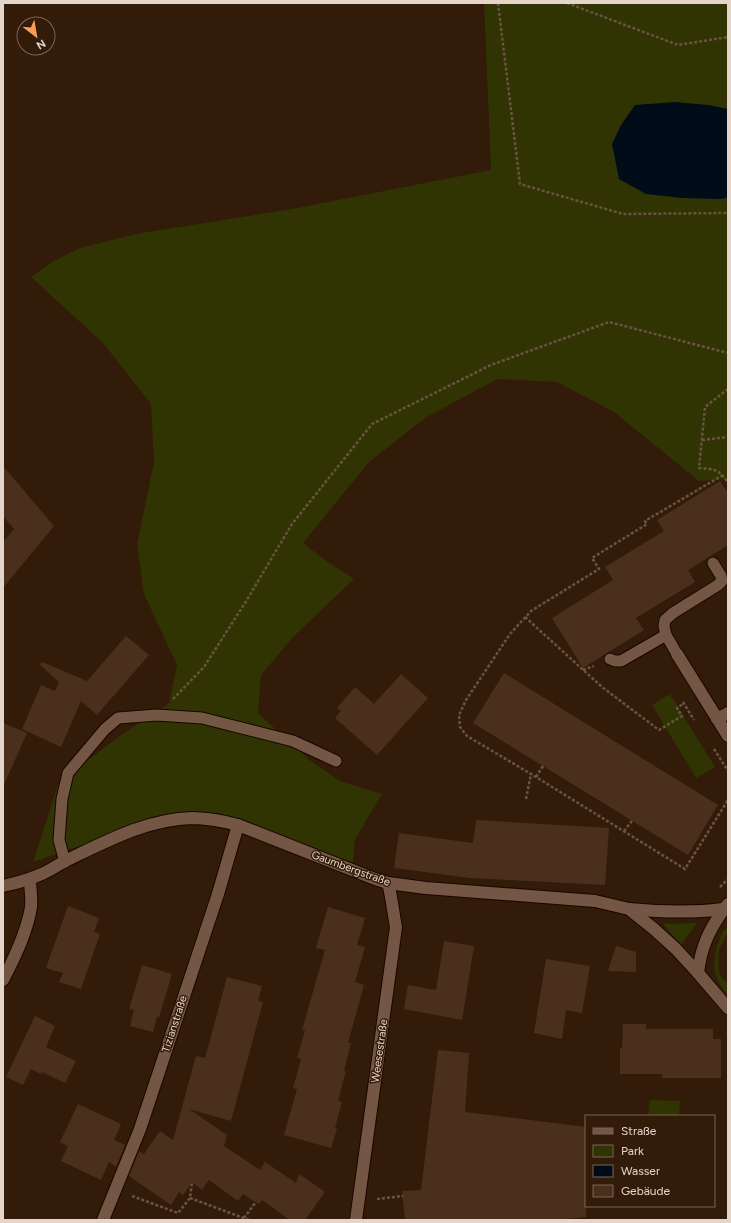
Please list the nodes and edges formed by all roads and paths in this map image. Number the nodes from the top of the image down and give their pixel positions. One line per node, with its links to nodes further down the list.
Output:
1 (498, 3): 4 (path)
2 (567, 3): 3 (path)
3 (728, 37)
4 (728, 213)
5 (728, 353): 18 (path)
6 (728, 389): 8 (path)
7 (728, 437): 8 (path)
8 (702, 440): 9 (path)
9 (723, 475): 10 (path); 12 (path)
10 (728, 483)
11 (713, 563): 13 (lane)
12 (525, 617): 16 (path); 23 (path)
13 (666, 635): 14 (lane); 15 (lane)
14 (677, 654): 19 (street)
15 (610, 658)
16 (684, 704)
17 (728, 712): 19 (street)
18 (157, 715): 21 (lane); 30 (lane)
19 (717, 719): 20 (street)
20 (728, 736)
21 (336, 761)
22 (543, 766): 24 (path)
23 (531, 774): 24 (path); 25 (path)
24 (536, 777): 29 (path)
25 (526, 799)
26 (728, 800): 29 (path)
27 (632, 820): 29 (path)
28 (238, 825): 30 (street, Gaumbergstraße); 32 (street, Gaumbergstraße); 46 (street, Tizianstraße)
29 (624, 832)
30 (65, 862): 31 (street, Gaumbergstraße)
31 (30, 879): 33 (street, Gaumbergstraße); 37 (street)
32 (388, 883): 35 (street, Gaumbergstraße); 43 (street, Weesestraße)
33 (3, 886)
34 (726, 906): 35 (street); 36 (street)
35 (629, 909): 36 (street, Gaumbergstraße)
36 (698, 973): 38 (street, Gaumbergstraße)
37 (3, 980)
38 (728, 1008)
39 (192, 1182): 42 (path)
40 (125, 1193): 42 (path)
41 (403, 1196): 43 (path)
42 (190, 1198): 45 (path)
43 (359, 1200): 48 (street, Weesestraße)
44 (256, 1202): 45 (path)
45 (244, 1218): 47 (path)
46 (103, 1220)
47 (249, 1220)
48 (356, 1220)

